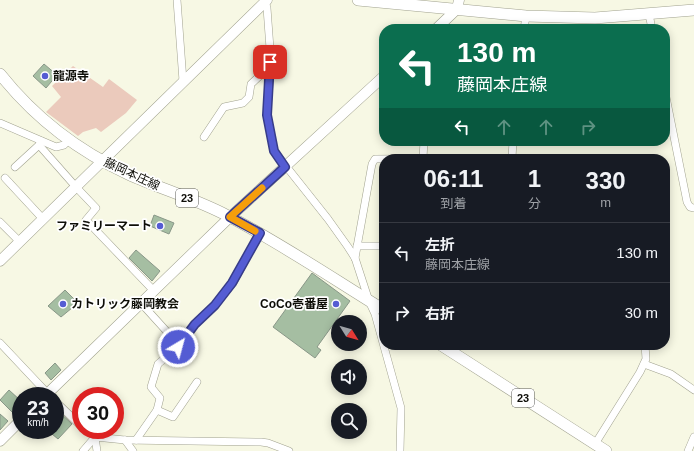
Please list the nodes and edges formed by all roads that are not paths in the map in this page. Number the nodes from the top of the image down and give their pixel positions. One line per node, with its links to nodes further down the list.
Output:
1 (178, 0): 13 (street)
2 (358, 0): 4 (main road)
3 (266, 1): 11 (street); 13 (street)
4 (458, 5): 7 (main road); 8 (street)
5 (694, 10): 6 (main road)
6 (649, 14): 7 (main road); 10 (street)
7 (526, 16): 9 (street)
8 (441, 24)
9 (525, 24)
10 (651, 24)
11 (270, 66): 17 (street); 23 (street)
12 (0, 74): 18 (main road, 藤岡本庄線 / 23)
13 (182, 81): 21 (street)
14 (379, 81): 23 (street)
15 (670, 117): 26 (street)
16 (0, 123): 19 (street)
17 (204, 137)
18 (69, 140): 19 (street); 21 (main road, 藤岡本庄線 / 23)
19 (40, 143): 22 (street); 25 (street)
20 (379, 159): 32 (street)
21 (102, 161): 25 (street); 27 (main road, 藤岡本庄線 / 23)
22 (15, 167)
23 (285, 167): 27 (street); 34 (street)
24 (5, 178): 28 (street)
25 (76, 187): 28 (street); 36 (street)
26 (694, 208)
27 (230, 217): 30 (main road, 藤岡本庄線 / 23); 36 (street)
28 (43, 219): 31 (street)
29 (0, 222): 31 (street)
30 (260, 233): 37 (main road, 藤岡本庄線 / 23); 42 (street)
31 (20, 242): 35 (street)
32 (357, 246): 33 (street); 34 (street)
33 (379, 246)
34 (355, 258): 37 (street)
35 (0, 261)
36 (154, 291): 38 (street)
37 (370, 301): 39 (main road, 藤岡本庄線 / 23); 40 (street)
38 (141, 303): 42 (street); 49 (street)
39 (379, 307)
40 (379, 325)
41 (0, 343): 48 (street)
42 (179, 345): 52 (street)
43 (386, 350): 67 (street)
44 (451, 350): 62 (main road, 23)
45 (645, 350): 46 (street)
46 (644, 364): 50 (street); 62 (street)
47 (197, 382): 52 (street)
48 (41, 387)
49 (60, 387)
50 (694, 390)
51 (64, 410): 53 (street)
52 (157, 410): 60 (street)
53 (72, 418)
54 (12, 429): 61 (street)
55 (694, 437): 69 (street)
56 (93, 439): 63 (street)
57 (95, 439): 64 (street)
58 (115, 439): 59 (street)
59 (125, 440): 60 (street); 65 (street)
60 (136, 440): 66 (street)
61 (0, 441)
62 (596, 444): 68 (main road, 23)
63 (82, 451)
64 (97, 451)
65 (133, 451)
66 (289, 451)
67 (400, 451)
68 (606, 451)
69 (688, 451)

